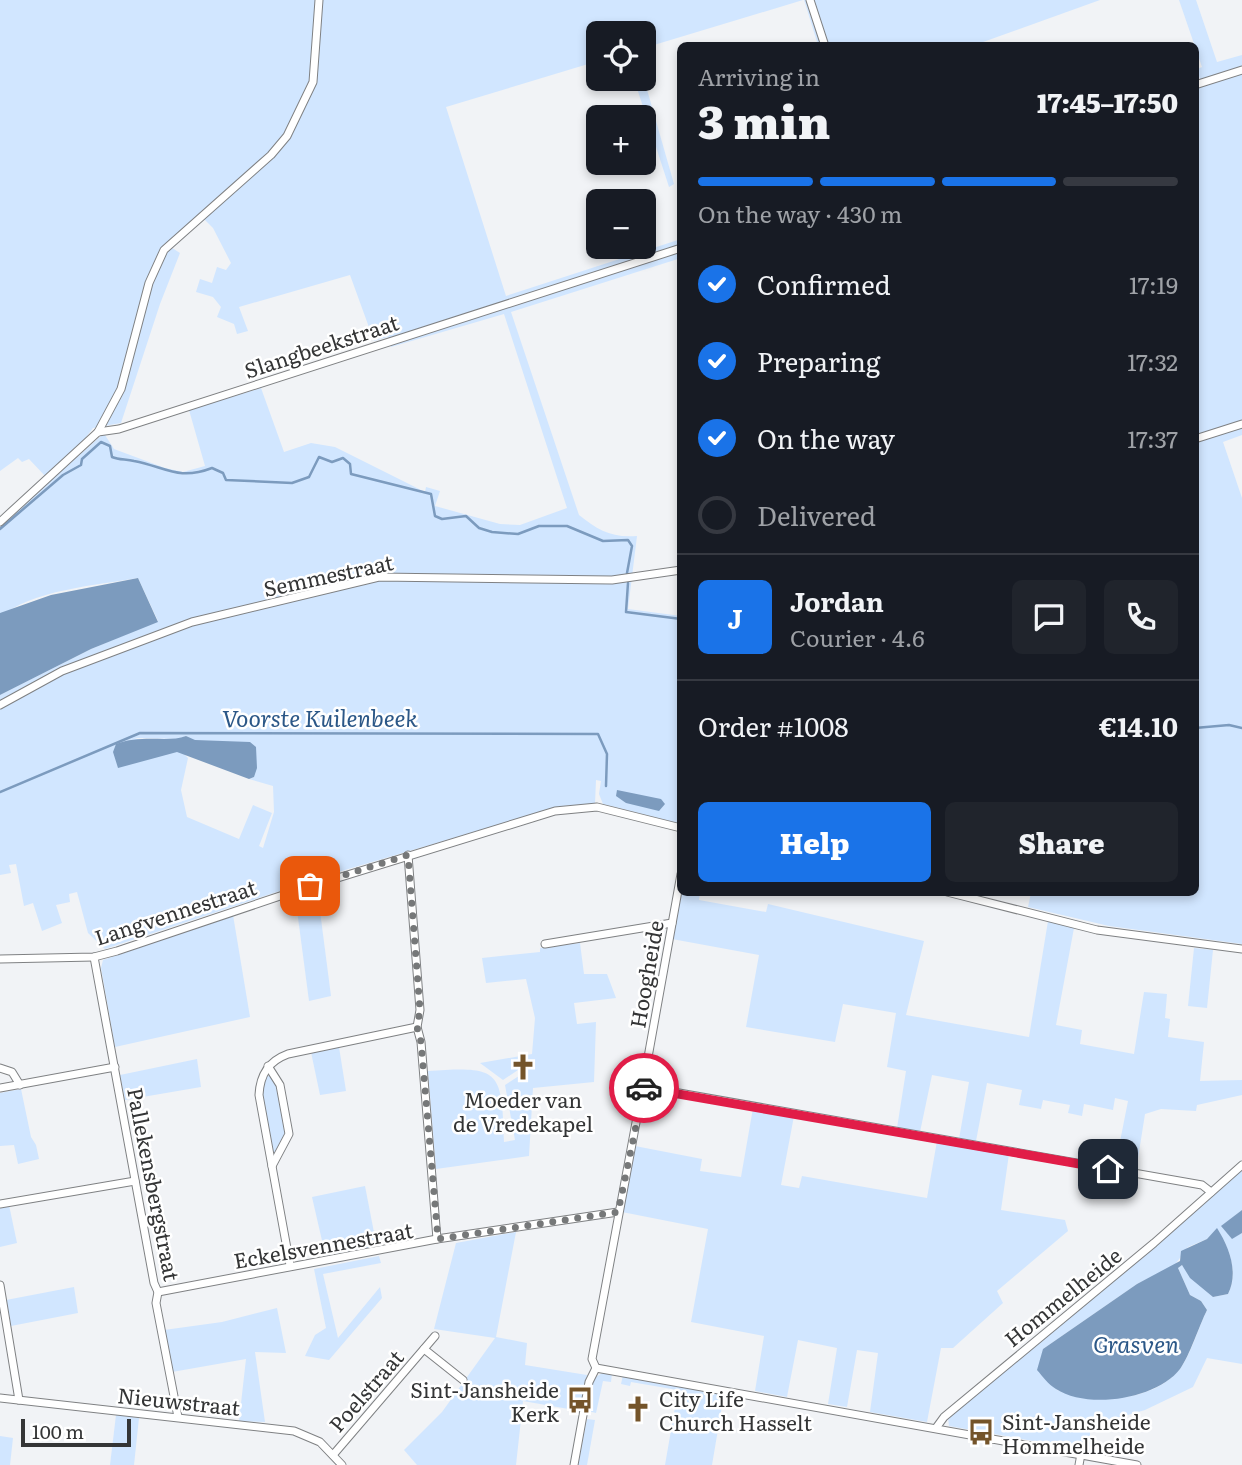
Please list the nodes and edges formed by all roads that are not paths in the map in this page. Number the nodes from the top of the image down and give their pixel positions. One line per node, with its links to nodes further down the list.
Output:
1 (319, 0): 8 (street)
2 (810, 0): 3 (street)
3 (824, 42)
4 (1242, 70): 5 (street)
5 (1199, 84)
6 (677, 249): 8 (street, Slangbeekstraat)
7 (1242, 424): 9 (street)
8 (99, 432): 10 (street)
9 (1199, 438)
10 (0, 522)
11 (677, 571): 12 (street, Semmestraat)
12 (0, 705)
13 (677, 827): 14 (street, Langvennestraat)
14 (408, 855): 20 (street, Langvennestraat); 22 (street)
15 (677, 896): 17 (street, Hoogheide)
16 (963, 896): 19 (street)
17 (672, 923): 18 (street); 27 (street, Hoogheide)
18 (545, 944)
19 (1242, 950)
20 (94, 957): 21 (street, Langvennestraat); 24 (street, Pallekensbergstraat)
21 (0, 959)
22 (417, 1027): 23 (street); 35 (street)
23 (268, 1066): 30 (street); 30 (street)
24 (115, 1067): 26 (street); 31 (street, Pallekensbergstraat)
25 (0, 1068): 26 (street)
26 (20, 1085): 28 (street)
27 (645, 1087): 32 (street); 34 (street, Hoogheide)
28 (0, 1088)
29 (1242, 1165): 32 (street, Hommelheide)
30 (272, 1166): 36 (street)
31 (135, 1181): 33 (street); 38 (street, Pallekensbergstraat)
32 (1211, 1192): 46 (street, Hommelheide)
33 (0, 1204)
34 (618, 1212): 35 (street, Eckelsvennestraat); 41 (street, Hoogheide)
35 (438, 1239): 36 (street, Eckelsvennestraat)
36 (290, 1265): 38 (street, Eckelsvennestraat)
37 (0, 1285): 44 (street)
38 (158, 1292): 45 (street, Pallekensbergstraat)
39 (435, 1336): 40 (street, Poelstraat)
40 (424, 1349): 42 (street, Poelstraat); 48 (street, Poelstraat)
41 (596, 1368): 46 (street); 50 (street)
42 (463, 1380)
43 (0, 1398): 44 (street, Nieuwstraat)
44 (19, 1400): 45 (street, Nieuwstraat)
45 (178, 1417): 48 (street, Nieuwstraat)
46 (936, 1428): 47 (street)
47 (1081, 1454): 51 (street); 52 (street)
48 (333, 1455): 49 (street, Nieuwstraat)
49 (342, 1465)
50 (574, 1465)
51 (1079, 1465)
52 (1137, 1465)

